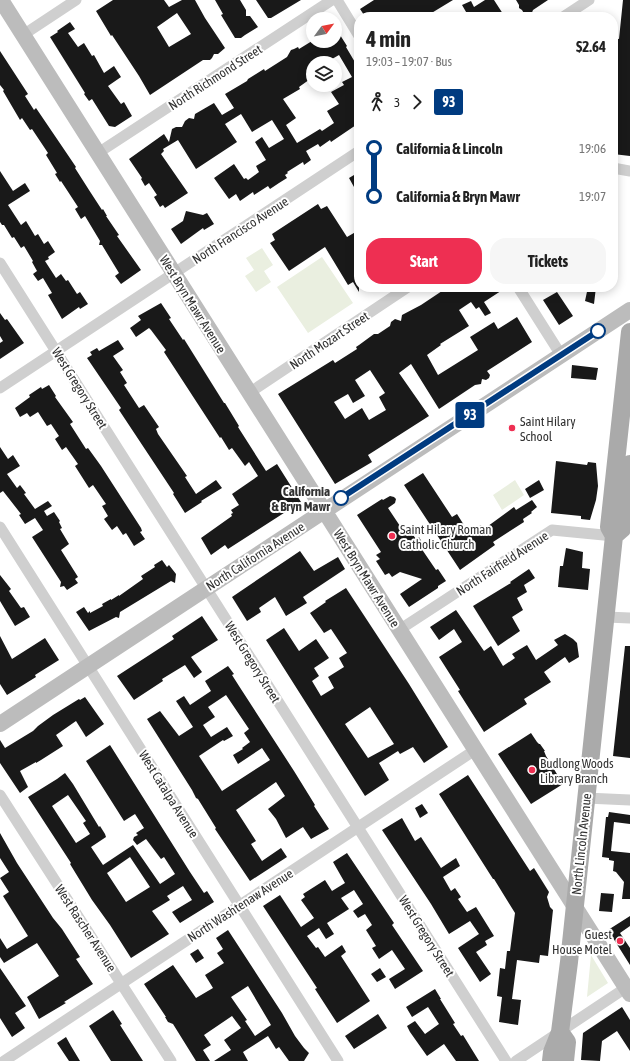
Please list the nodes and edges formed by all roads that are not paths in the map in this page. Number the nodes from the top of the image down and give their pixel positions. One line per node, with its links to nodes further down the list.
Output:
1 (1, 0): 8 (street, West Bryn Mawr Avenue)
2 (76, 0): 8 (street)
3 (332, 0): 9 (street, North Richmond Street)
4 (336, 0): 7 (street)
5 (588, 0): 6 (street)
6 (570, 12)
7 (354, 28)
8 (23, 35): 9 (street, West Bryn Mawr Avenue)
9 (98, 153): 14 (street, West Bryn Mawr Avenue)
10 (354, 154): 14 (street, North Francisco Avenue)
11 (618, 169): 12 (street)
12 (630, 171)
13 (0, 263): 19 (street, West Gregory Street)
14 (174, 273): 19 (street, North Francisco Avenue); 22 (street, West Bryn Mawr Avenue)
15 (400, 292): 22 (street, North Mozart Street)
16 (521, 292): 20 (street)
17 (630, 310): 20 (street, North California Avenue)
18 (630, 332): 23 (main road, North Lincoln Avenue)
19 (56, 351): 21 (street, North Francisco Avenue); 28 (street, West Gregory Street)
20 (561, 355): 25 (street, North California Avenue)
21 (0, 388)
22 (249, 393): 25 (street, West Bryn Mawr Avenue)
23 (625, 434): 27 (main road, North Lincoln Avenue)
24 (630, 464): 27 (main road, North Lincoln Avenue)
25 (324, 510): 28 (street, North California Avenue); 31 (street, West Bryn Mawr Avenue)
26 (0, 527): 32 (street, West Catalpa Avenue)
27 (614, 536): 29 (main road, North Lincoln Avenue); 31 (street, North Fairfield Avenue)
28 (206, 588): 32 (street, North California Avenue); 38 (street, West Gregory Street)
29 (606, 617): 30 (street); 36 (main road, North Lincoln Avenue)
30 (630, 618)
31 (399, 630): 34 (street, West Bryn Mawr Avenue)
32 (88, 666): 33 (street, North California Avenue); 39 (street, West Catalpa Avenue)
33 (0, 724)
34 (475, 750): 38 (street, North Washtenaw Avenue); 40 (street, West Bryn Mawr Avenue)
35 (0, 795): 41 (street, West Rascher Avenue)
36 (586, 798): 37 (street); 40 (main road, North Lincoln Avenue)
37 (630, 800)
38 (358, 828): 39 (street, North Washtenaw Avenue); 48 (street, West Gregory Street)
39 (240, 906): 41 (street, North Washtenaw Avenue); 47 (street, West Catalpa Avenue)
40 (575, 906): 42 (street, West Bryn Mawr Avenue); 43 (main road, North Lincoln Avenue)
41 (121, 984): 45 (street, North Washtenaw Avenue); 46 (street, West Rascher Avenue)
42 (629, 989): 43 (street)
43 (560, 1032): 49 (street); 50 (main road, North Lincoln Avenue); 51 (main road, North Lincoln Avenue)
44 (0, 1058): 45 (street)
45 (3, 1061)
46 (171, 1061)
47 (338, 1061)
48 (506, 1061)
49 (516, 1061)
50 (551, 1061)
51 (565, 1061)

